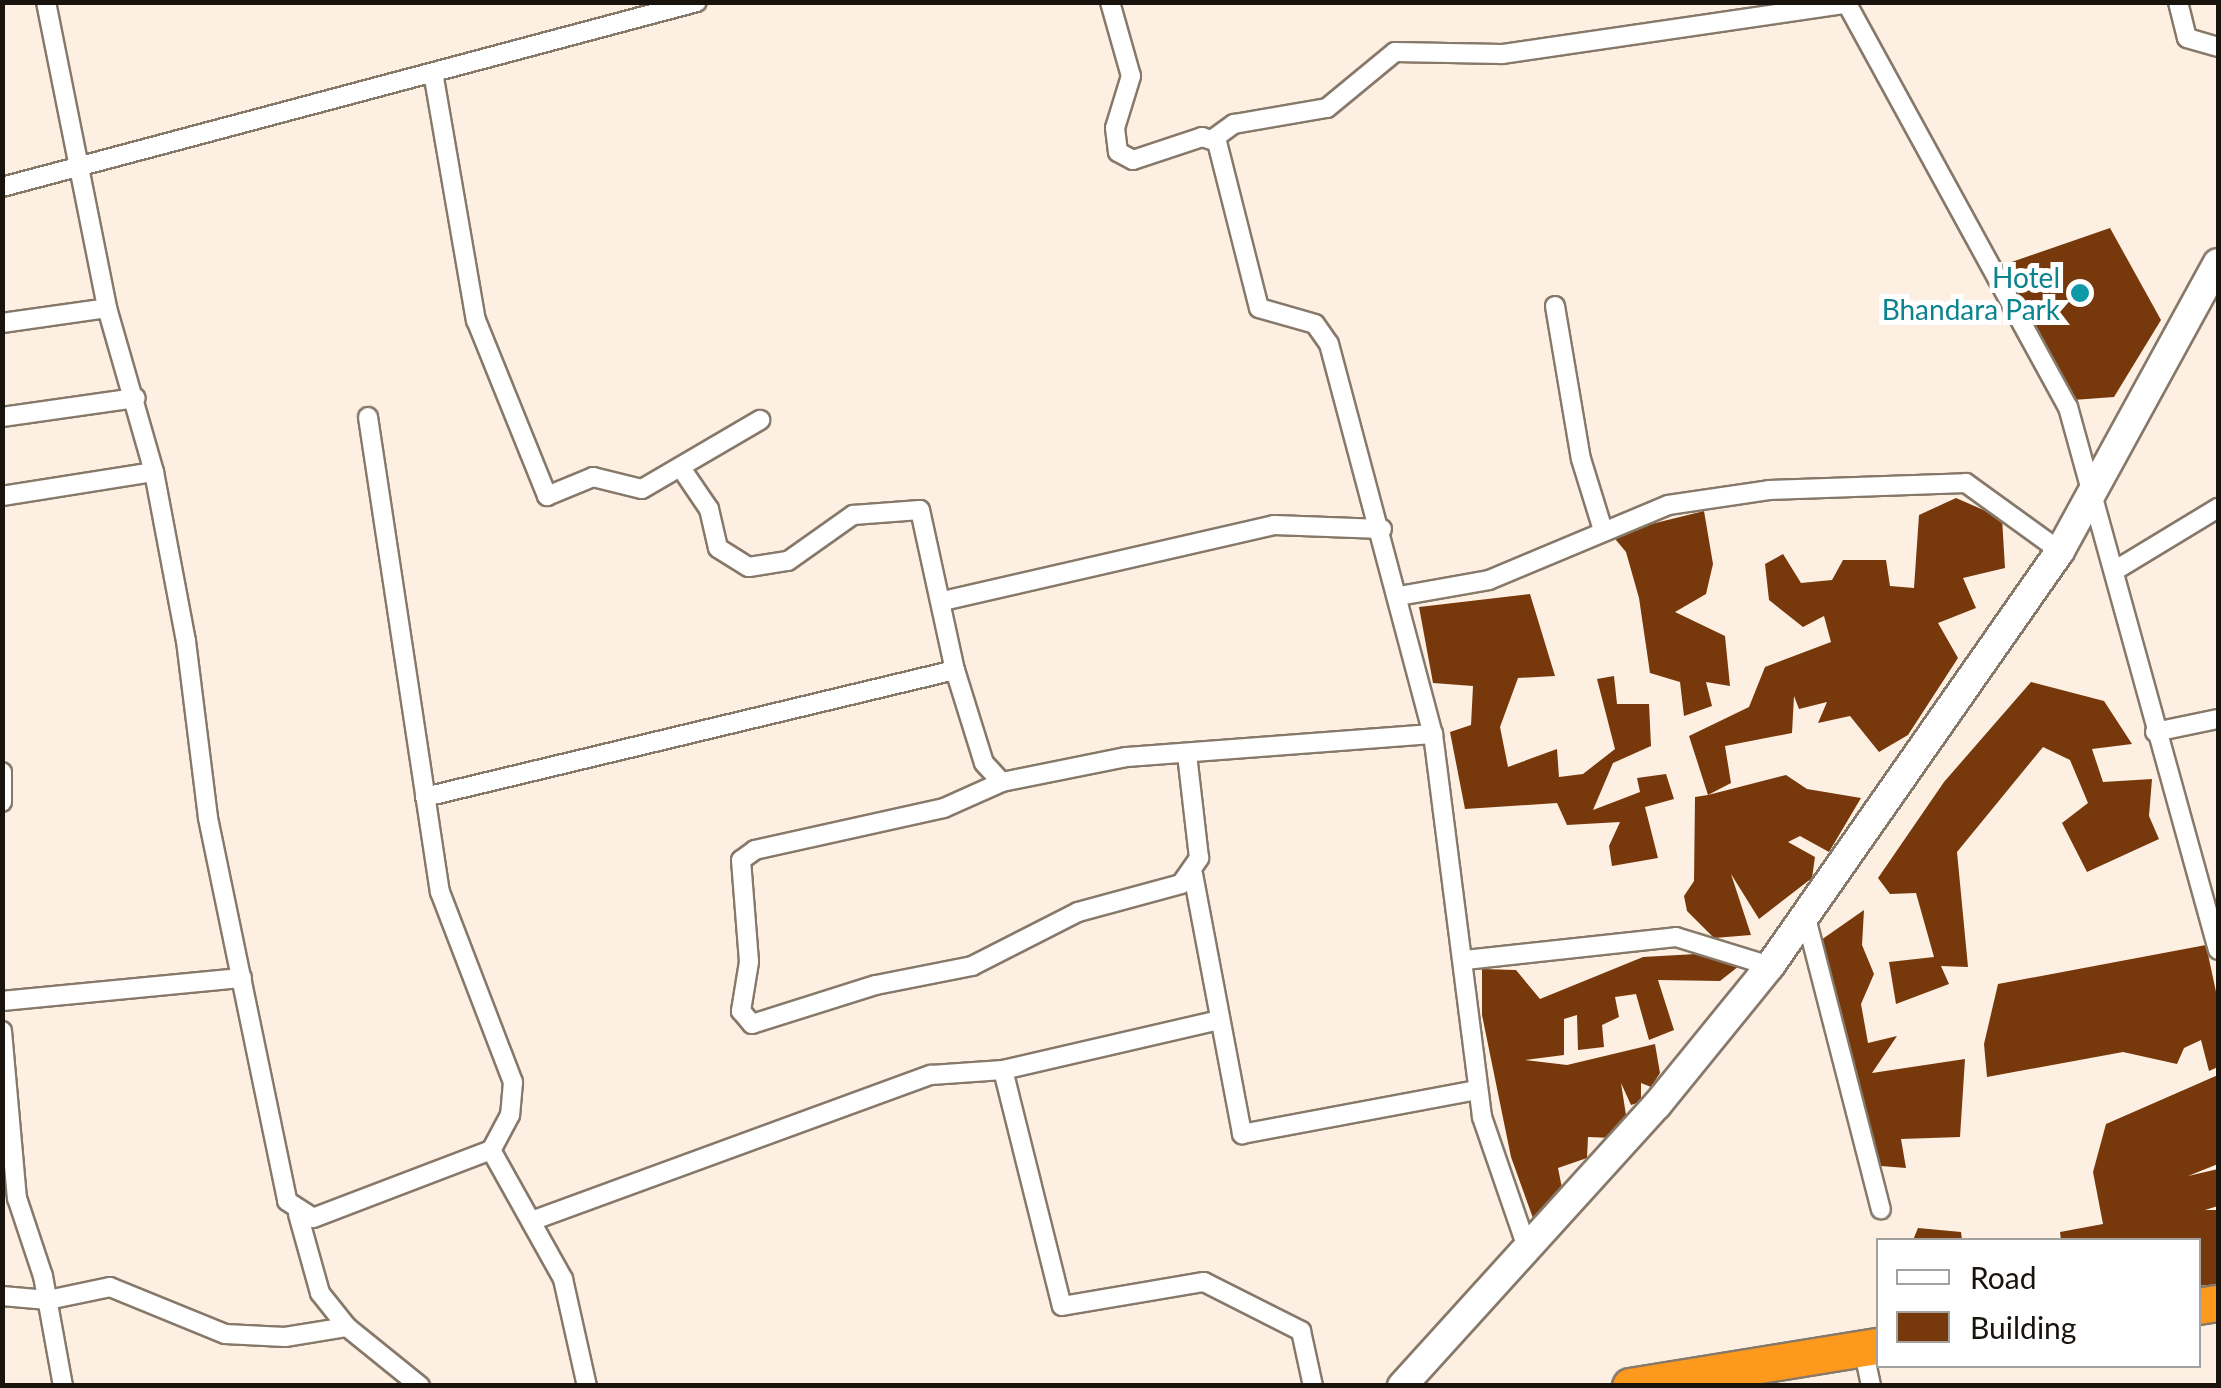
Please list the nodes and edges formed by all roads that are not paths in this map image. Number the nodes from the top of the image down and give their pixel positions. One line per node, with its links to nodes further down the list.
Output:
1 (46, 2): 9 (street)
2 (697, 2): 7 (street)
3 (1110, 2): 8 (street)
4 (2178, 2): 6 (street)
5 (1846, 3): 8 (street); 21 (street)
6 (2218, 47)
7 (434, 78): 9 (street); 19 (street)
8 (1212, 138): 25 (street)
9 (76, 167): 10 (street); 13 (street)
10 (2, 187)
11 (2218, 263): 21 (main road)
12 (1555, 306): 24 (street)
13 (107, 308): 14 (street); 15 (street)
14 (2, 323)
15 (136, 398): 17 (street); 20 (street)
16 (368, 416): 37 (street)
17 (2, 418)
18 (760, 420): 19 (street)
19 (681, 468): 29 (street)
20 (154, 472): 22 (street); 44 (street)
21 (2093, 485): 26 (main road); 27 (street)
22 (2, 496)
23 (2218, 508): 27 (street)
24 (1602, 527): 26 (street); 28 (street)
25 (1382, 529): 28 (street); 29 (street)
26 (2060, 551): 40 (main road)
27 (2114, 570): 32 (street)
28 (1399, 596): 33 (street)
29 (943, 601): 30 (street)
30 (955, 670): 36 (street); 37 (street)
31 (2218, 719): 32 (street)
32 (2155, 732): 41 (street)
33 (1433, 734): 34 (street); 42 (street)
34 (1187, 755): 36 (street); 39 (street)
35 (2, 772): 38 (street)
36 (1002, 782): 39 (street)
37 (425, 797): 50 (street)
38 (2, 802)
39 (1193, 874): 46 (street)
40 (1804, 913): 43 (main road); 51 (street)
41 (2218, 950)
42 (1465, 960): 43 (street); 49 (street)
43 (1770, 966): 54 (main road)
44 (242, 978): 45 (street); 52 (street)
45 (2, 1001)
46 (1220, 1020): 48 (street); 49 (street)
47 (2, 1031): 56 (street)
48 (1003, 1070): 53 (street); 63 (street)
49 (1478, 1090): 54 (street)
50 (491, 1150): 52 (street); 53 (street)
51 (1881, 1208)
52 (298, 1214): 57 (street)
53 (534, 1220): 62 (street)
54 (1527, 1248): 64 (main road)
55 (2, 1296): 56 (street)
56 (48, 1300): 57 (street); 60 (street)
57 (348, 1327): 61 (street)
58 (1871, 1348): 59 (highway); 66 (street)
59 (1676, 1382): 65 (highway)
60 (63, 1386)
61 (420, 1386)
62 (587, 1386)
63 (1313, 1386)
64 (1402, 1386)
65 (1630, 1386)
66 (1871, 1386)

